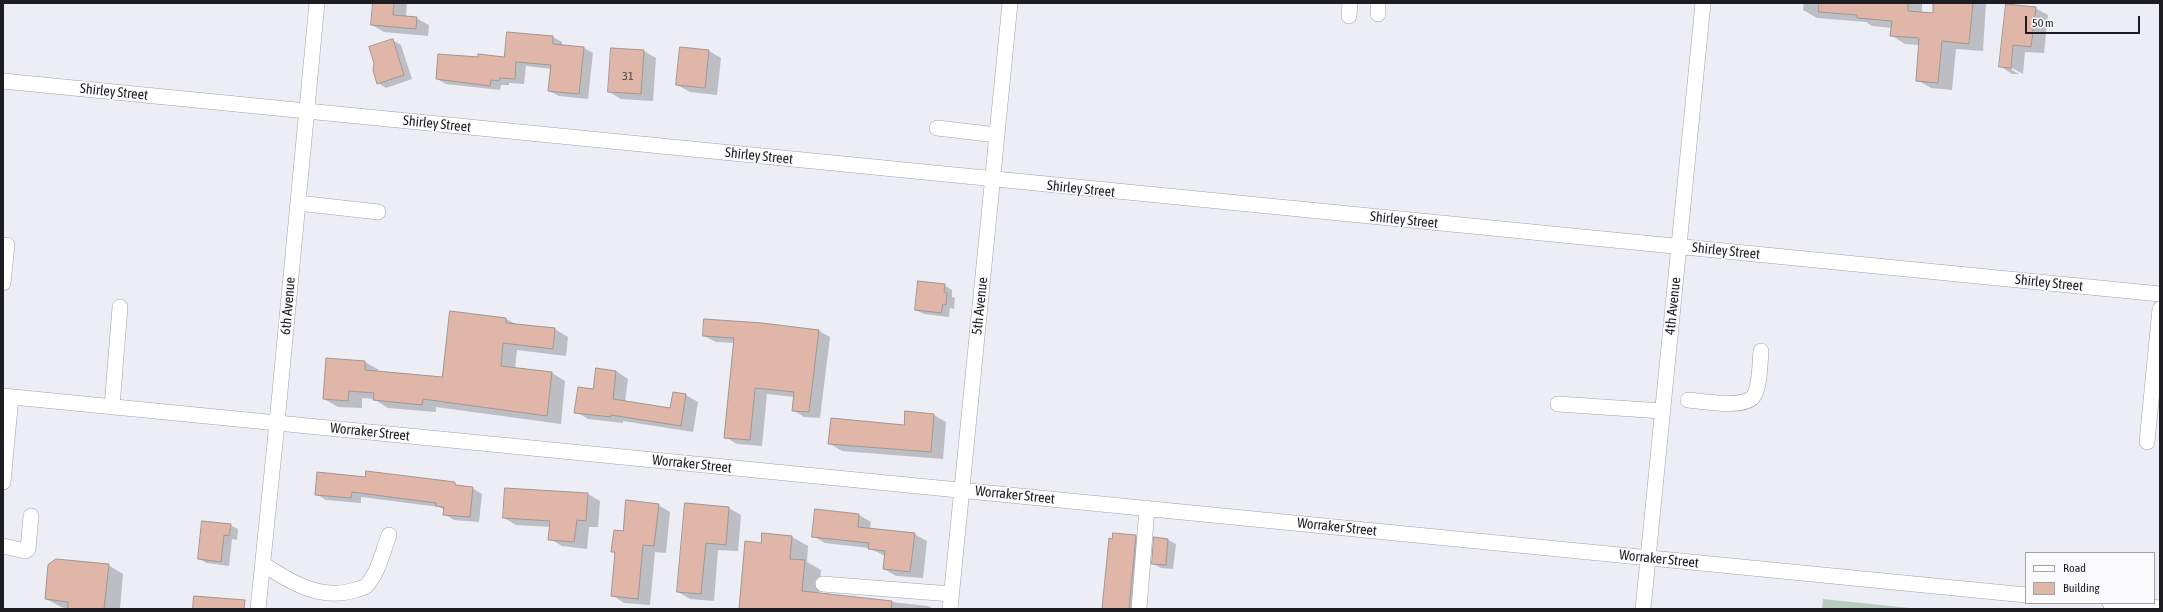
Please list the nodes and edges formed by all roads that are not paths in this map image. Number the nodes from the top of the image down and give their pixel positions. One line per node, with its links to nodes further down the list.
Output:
1 (317, 3): 5 (street, 6th Avenue)
2 (1010, 3): 7 (street, 5th Avenue)
3 (1703, 3): 12 (street, 4th Avenue)
4 (3, 81): 5 (street, Shirley Street)
5 (306, 111): 8 (street, Shirley Street); 9 (street, 6th Avenue)
6 (937, 128): 7 (street)
7 (997, 135): 8 (street, 5th Avenue)
8 (992, 180): 12 (street, Shirley Street); 26 (street, 5th Avenue)
9 (298, 204): 10 (street); 23 (street, 6th Avenue)
10 (378, 212)
11 (7, 246): 13 (street)
12 (1679, 246): 14 (street, Shirley Street); 22 (street, 4th Avenue)
13 (3, 282)
14 (2160, 294)
15 (120, 307): 21 (street)
16 (2160, 309): 24 (street)
17 (1761, 350): 19 (street)
18 (7, 396): 21 (street, Worraker Street); 25 (street)
19 (1688, 400)
20 (1558, 404): 22 (street)
21 (112, 407): 23 (street, Worraker Street)
22 (1662, 411): 31 (street, 4th Avenue)
23 (278, 423): 26 (street, Worraker Street); 32 (street, 6th Avenue)
24 (2147, 442)
25 (3, 482)
26 (961, 490): 27 (street, Worraker Street); 34 (street, 5th Avenue)
27 (1147, 508): 31 (street, Worraker Street); 40 (street)
28 (31, 516): 30 (street)
29 (389, 535): 32 (street)
30 (3, 546)
31 (1648, 558): 35 (street, Worraker Street); 41 (street, 4th Avenue)
32 (263, 564): 38 (street, 6th Avenue)
33 (823, 584): 34 (street)
34 (951, 594): 39 (street, 5th Avenue)
35 (2025, 595)
36 (2120, 604): 37 (street)
37 (2160, 608)
38 (258, 609)
39 (950, 609)
40 (1139, 609)
41 (1643, 609)

